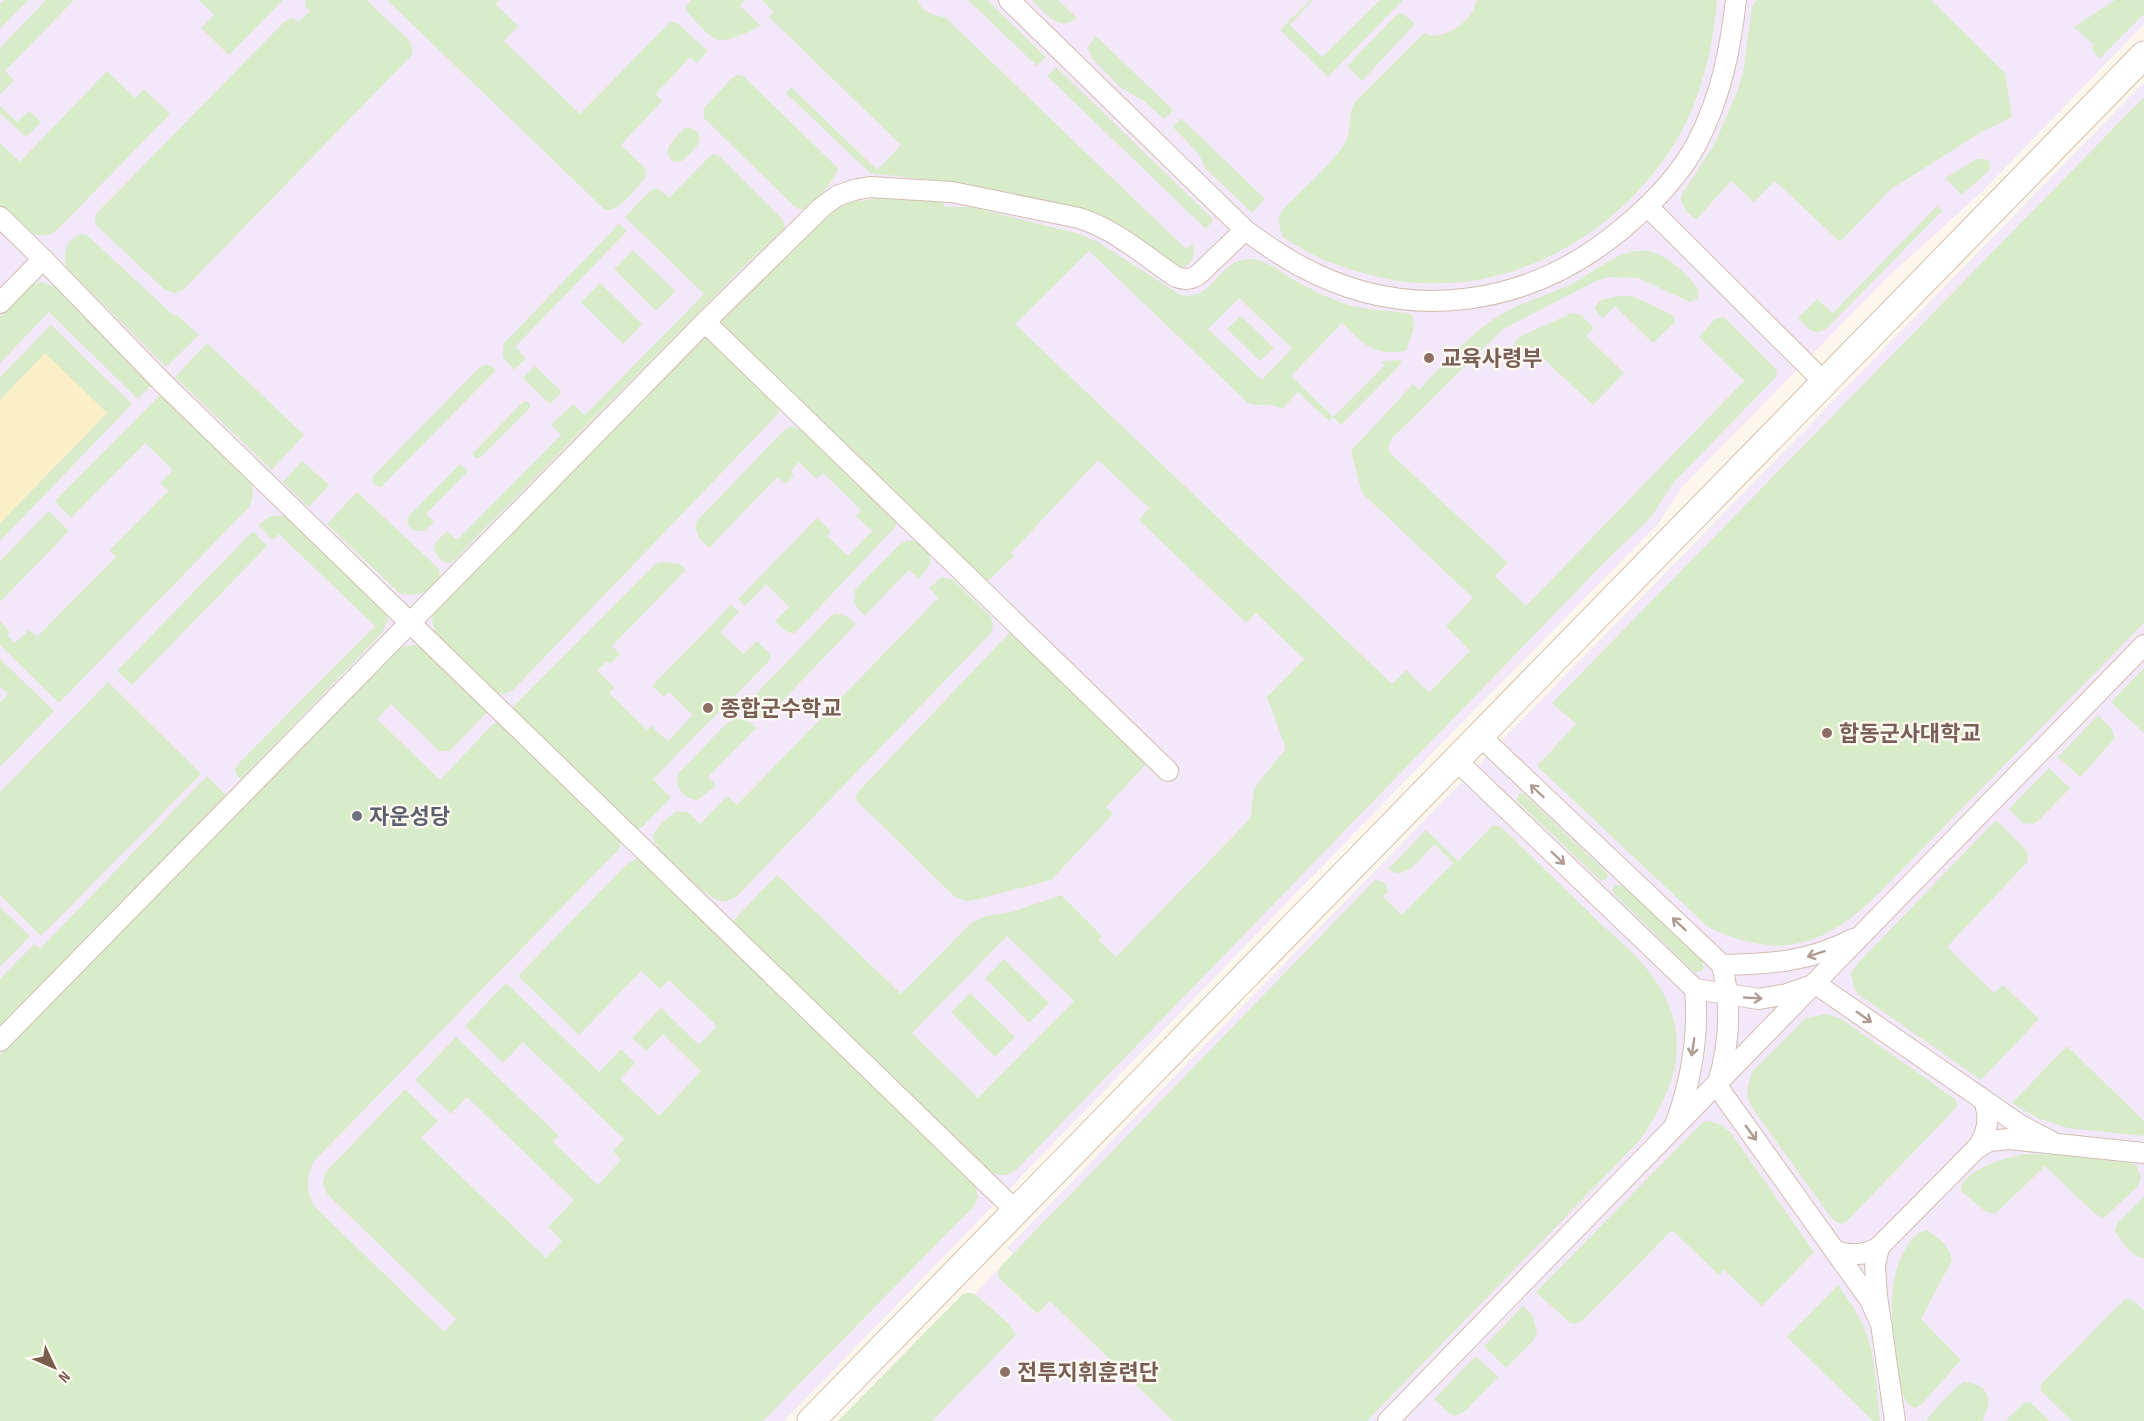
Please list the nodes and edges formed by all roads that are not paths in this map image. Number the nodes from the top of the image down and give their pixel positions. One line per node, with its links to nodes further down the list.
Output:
1 (1010, 0): 6 (street)
2 (1736, 0): 4 (street)
3 (2144, 55): 10 (street)
4 (1648, 207): 6 (street); 10 (street)
5 (0, 217): 7 (street)
6 (1245, 230): 9 (street)
7 (44, 259): 8 (street); 11 (street)
8 (0, 303)
9 (705, 322): 11 (street); 15 (street)
10 (1824, 382): 13 (street)
11 (410, 623): 21 (street); 28 (street)
12 (2144, 645): 16 (street)
13 (1479, 735): 14 (street); 17 (street, one-way to 13)
14 (1455, 759): 19 (street, one-way to 19); 28 (street)
15 (1168, 771)
16 (1869, 928): 17 (street, one-way to 17); 18 (street)
17 (1722, 964): 20 (street)
18 (1816, 984): 20 (street, one-way to 18); 22 (street); 23 (street, one-way to 23)
19 (1695, 989): 20 (street); 24 (street, one-way to 24)
20 (1727, 995): 22 (street)
21 (0, 1041)
22 (1717, 1086): 24 (street); 30 (street, one-way to 30)
23 (1984, 1100): 25 (street); 26 (street)
24 (1672, 1130): 33 (street)
25 (2056, 1144): 26 (street); 27 (street)
26 (1977, 1148): 29 (street)
27 (2144, 1153)
28 (1016, 1211): 32 (street)
29 (1879, 1247): 30 (street); 31 (street)
30 (1836, 1251): 31 (street)
31 (1882, 1326): 34 (street)
32 (811, 1421)
33 (1388, 1421)
34 (1895, 1421)

